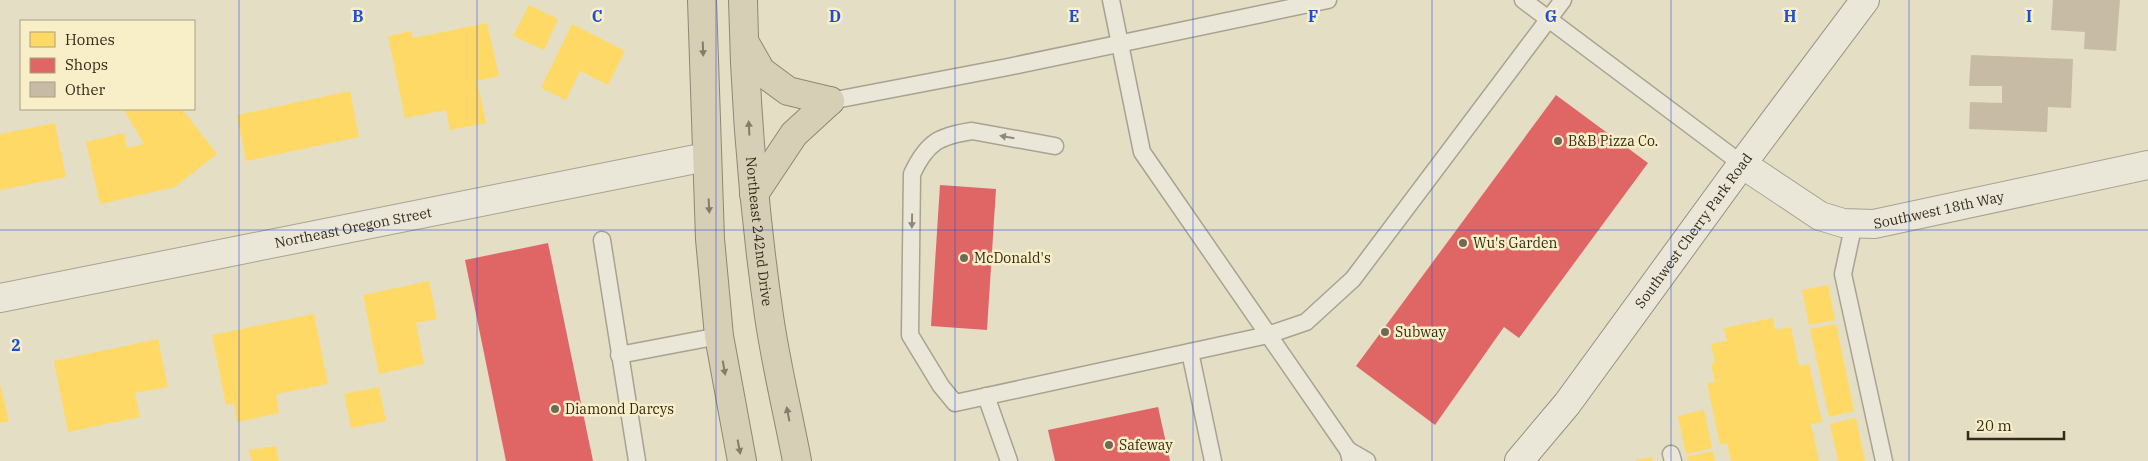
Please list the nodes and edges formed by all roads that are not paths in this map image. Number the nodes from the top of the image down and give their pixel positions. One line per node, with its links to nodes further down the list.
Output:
1 (702, 0): 13 (highway, one-way to 13)
2 (743, 0): 9 (highway, Northeast 242nd Drive)
3 (1111, 0): 10 (lane)
4 (1328, 0): 10 (lane)
5 (1523, 0): 8 (lane)
6 (1563, 0): 8 (lane)
7 (1865, 0): 14 (street, Southwest Cherry Park Road)
8 (1549, 19): 14 (lane); 20 (lane)
9 (744, 41): 11 (highway); 16 (highway, Northeast 242nd Drive, one-way to 9)
10 (1120, 44): 11 (lane); 20 (lane)
11 (830, 101): 16 (highway)
12 (1055, 146): 24 (lane, one-way to 24)
13 (706, 157): 19 (street, Northeast Oregon Street); 21 (highway, one-way to 21)
14 (1742, 164): 17 (street, Southwest 18th Way); 32 (street, Southwest Cherry Park Road)
15 (2147, 167): 17 (street, Southwest 18th Way)
16 (754, 194): 28 (highway, Northeast 242nd Drive, one-way to 16)
17 (1854, 223): 33 (lane)
18 (602, 240): 23 (lane)
19 (0, 298)
20 (1268, 335): 22 (lane); 25 (lane)
21 (719, 336): 23 (lane); 27 (highway, one-way to 27)
22 (1190, 352): 24 (lane); 30 (lane)
23 (619, 355): 26 (lane)
24 (986, 396): 29 (lane)
25 (1349, 455): 31 (lane)
26 (637, 461)
27 (742, 461)
28 (798, 461)
29 (1009, 461)
30 (1213, 461)
31 (1367, 461)
32 (1520, 461)
33 (1884, 461)

